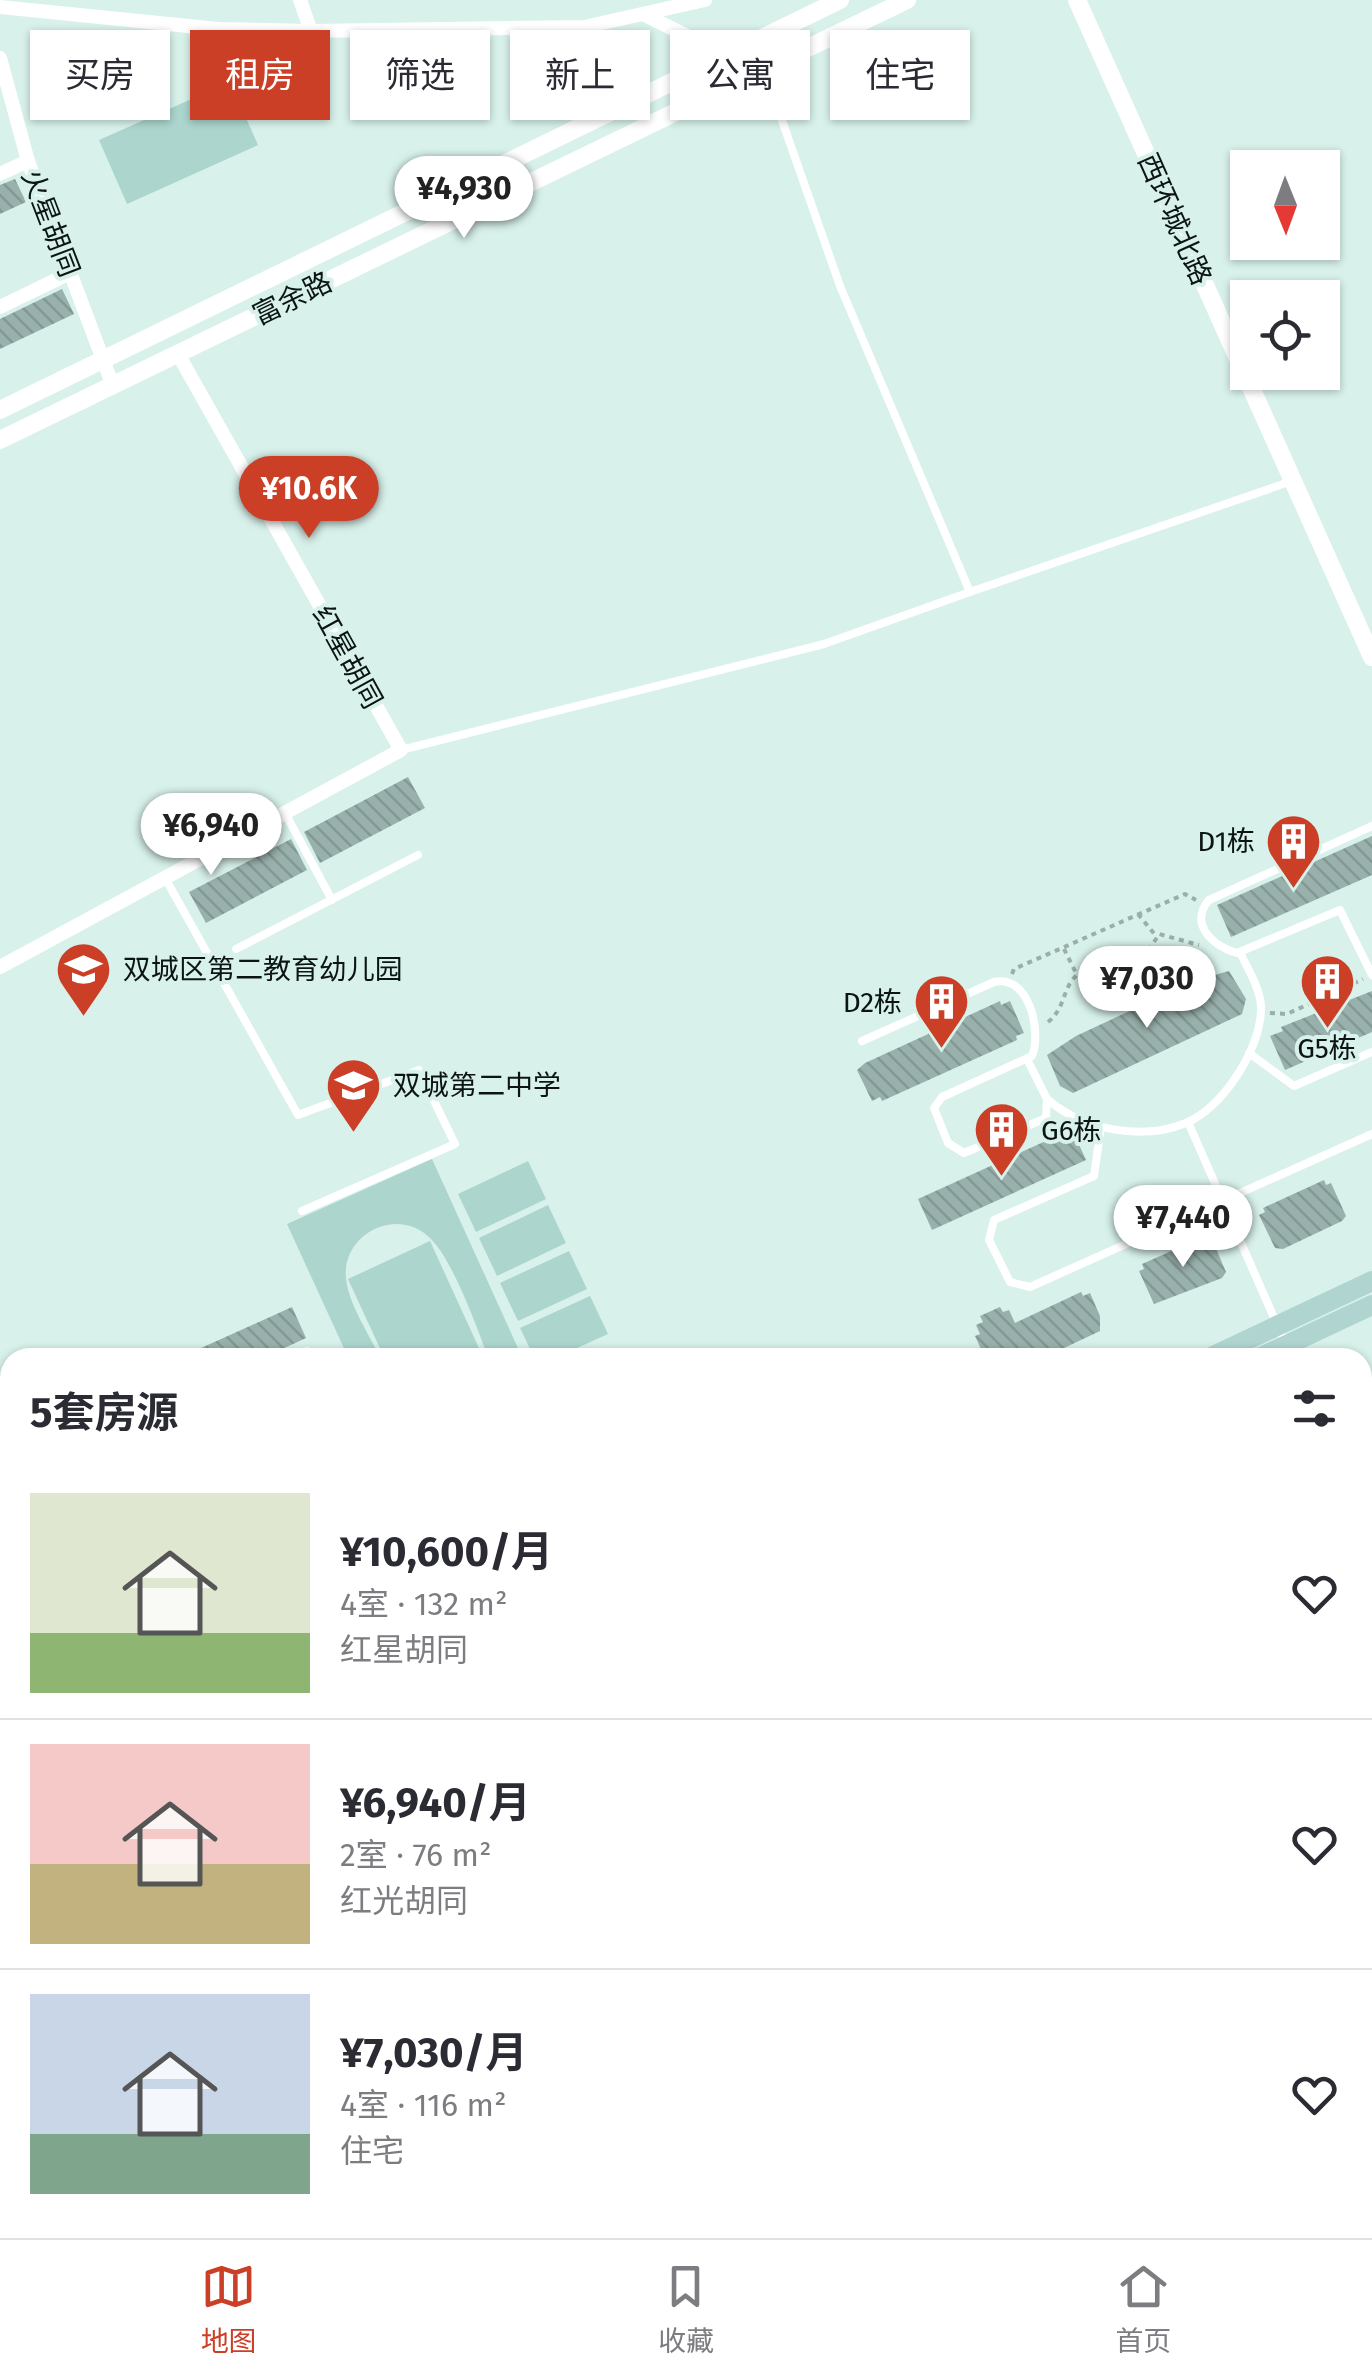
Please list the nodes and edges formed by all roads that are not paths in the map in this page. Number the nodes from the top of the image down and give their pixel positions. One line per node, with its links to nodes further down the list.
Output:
1 (300, 0): 9 (street)
2 (705, 0): 7 (street)
3 (840, 0): 11 (street, 富余路)
4 (908, 0): 13 (street, 富余路)
5 (1077, 0): 27 (street, 西环城北路)
6 (0, 7): 8 (street)
7 (645, 14): 10 (street); 12 (street)
8 (264, 30)
9 (310, 30)
10 (676, 30)
11 (778, 30)
12 (330, 31)
13 (810, 47)
14 (0, 58): 18 (street, 火星胡同)
15 (670, 82): 23 (street, 富余路)
16 (670, 115): 22 (street, 富余路)
17 (782, 120): 28 (lane)
18 (28, 161): 19 (street); 20 (street, 火星胡同)
19 (0, 174)
20 (70, 273): 21 (street); 23 (street, 火星胡同)
21 (0, 307)
22 (178, 354): 24 (street, 富余路); 30 (street, 红星胡同)
23 (103, 360): 24 (street, 火星胡同); 25 (street, 富余路)
24 (113, 386): 26 (street, 富余路)
25 (0, 410)
26 (0, 440)
27 (1293, 480): 28 (lane); 29 (street, 西环城北路)
28 (970, 592): 30 (lane)
29 (1372, 657)
30 (401, 750): 31 (street)
31 (285, 813): 34 (street); 35 (lane)
32 (1372, 826): 37 (lane)
33 (418, 855): 35 (lane)
34 (165, 878): 38 (street); 49 (lane)
35 (332, 900): 36 (lane)
36 (236, 950)
37 (1240, 952): 39 (lane); 42 (lane)
38 (0, 967)
39 (1372, 975)
40 (862, 1041): 43 (lane)
41 (1372, 1052): 42 (lane)
42 (1249, 1053): 45 (lane)
43 (1027, 1060): 44 (lane); 44 (lane)
44 (1047, 1099): 46 (lane)
45 (1188, 1122): 46 (lane); 48 (lane)
46 (1100, 1127): 48 (lane)
47 (1372, 1134): 48 (lane)
48 (1222, 1200): 52 (lane)
49 (302, 1212)
50 (1372, 1281): 52 (main road)
51 (1372, 1305): 52 (main road)
52 (1282, 1335): 53 (main road); 54 (main road)
53 (1241, 1348)
54 (1270, 1348)

